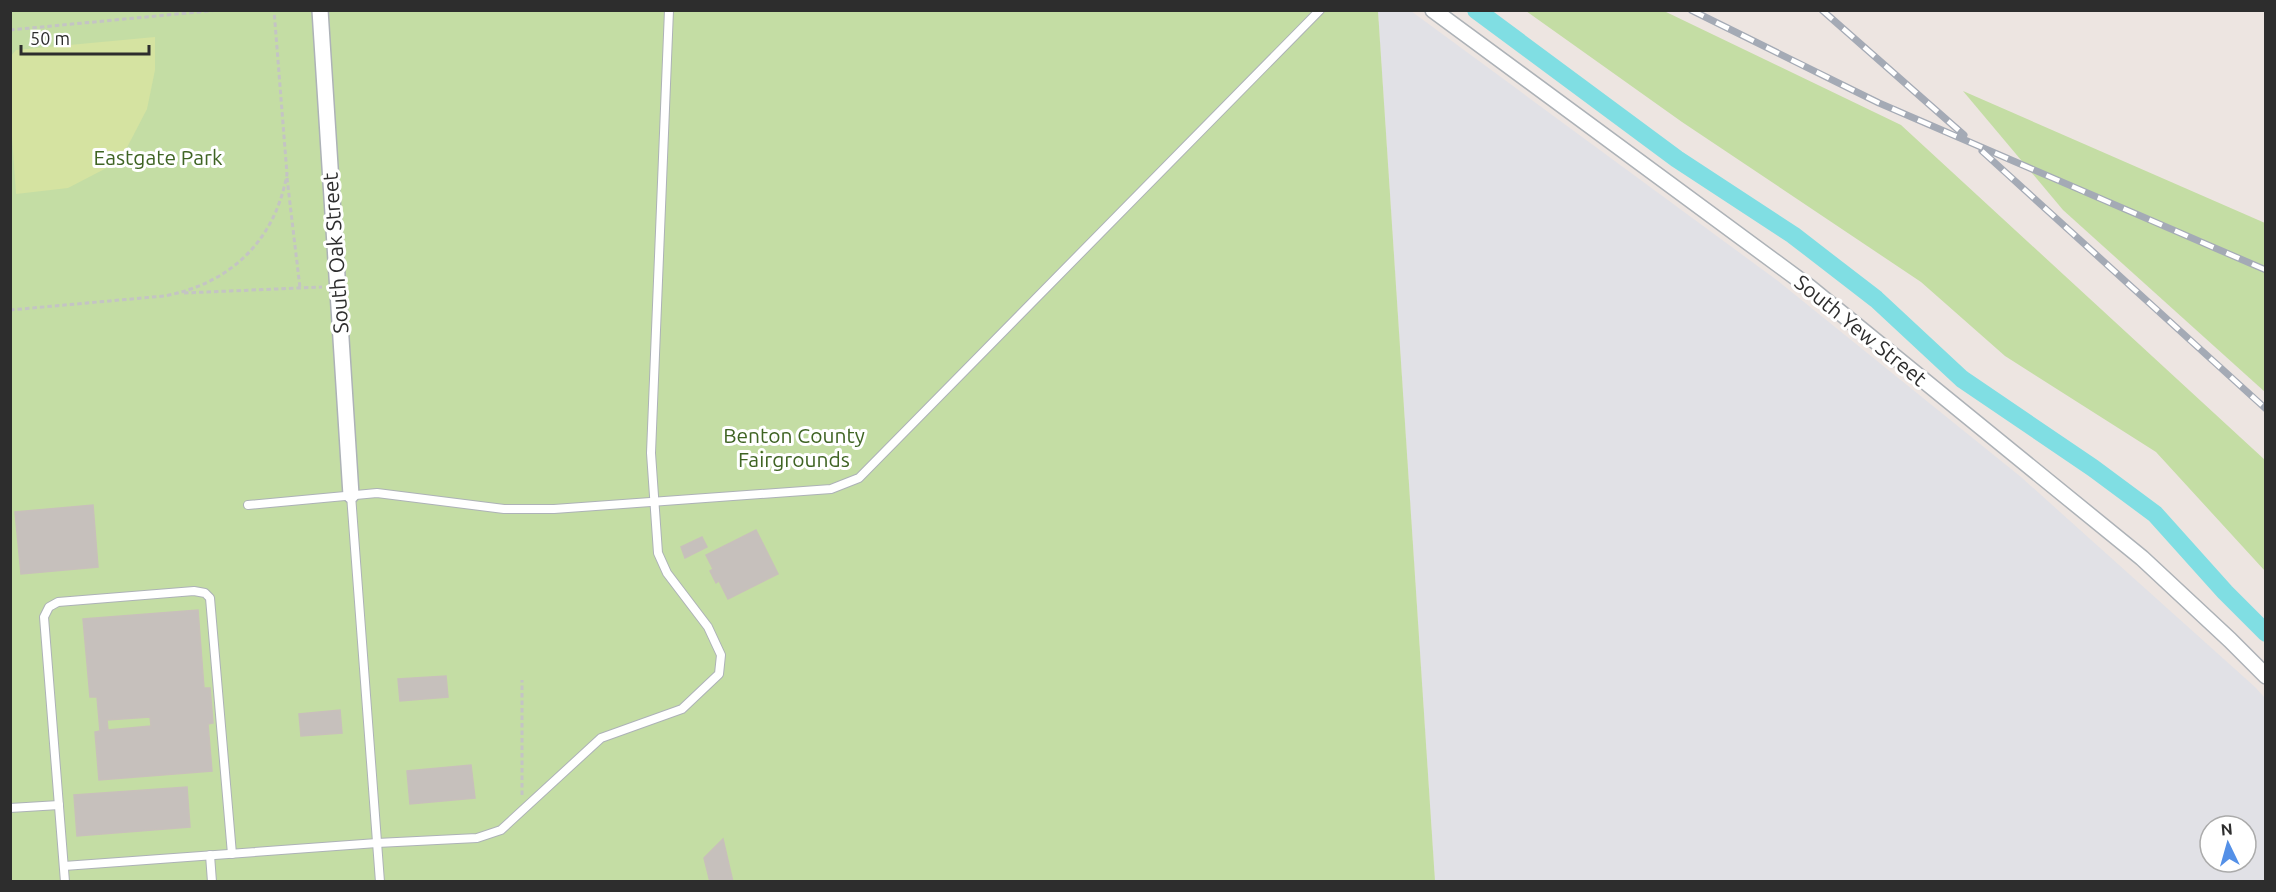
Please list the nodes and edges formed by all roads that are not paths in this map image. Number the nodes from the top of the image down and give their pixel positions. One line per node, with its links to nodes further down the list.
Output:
1 (320, 10): 5 (street, South Oak Street)
2 (669, 10): 6 (lane)
3 (1320, 10): 6 (lane)
4 (1433, 10): 8 (street, South Yew Street)
5 (351, 495): 6 (lane); 7 (lane); 11 (lane)
6 (653, 502): 11 (lane)
7 (248, 505)
8 (2265, 676)
9 (59, 805): 10 (lane); 12 (lane); 14 (lane)
10 (10, 808)
11 (377, 843): 12 (lane); 17 (lane)
12 (232, 854): 13 (lane)
13 (210, 855): 14 (lane); 16 (lane)
14 (64, 866): 15 (lane)
15 (65, 882)
16 (212, 882)
17 (380, 882)

